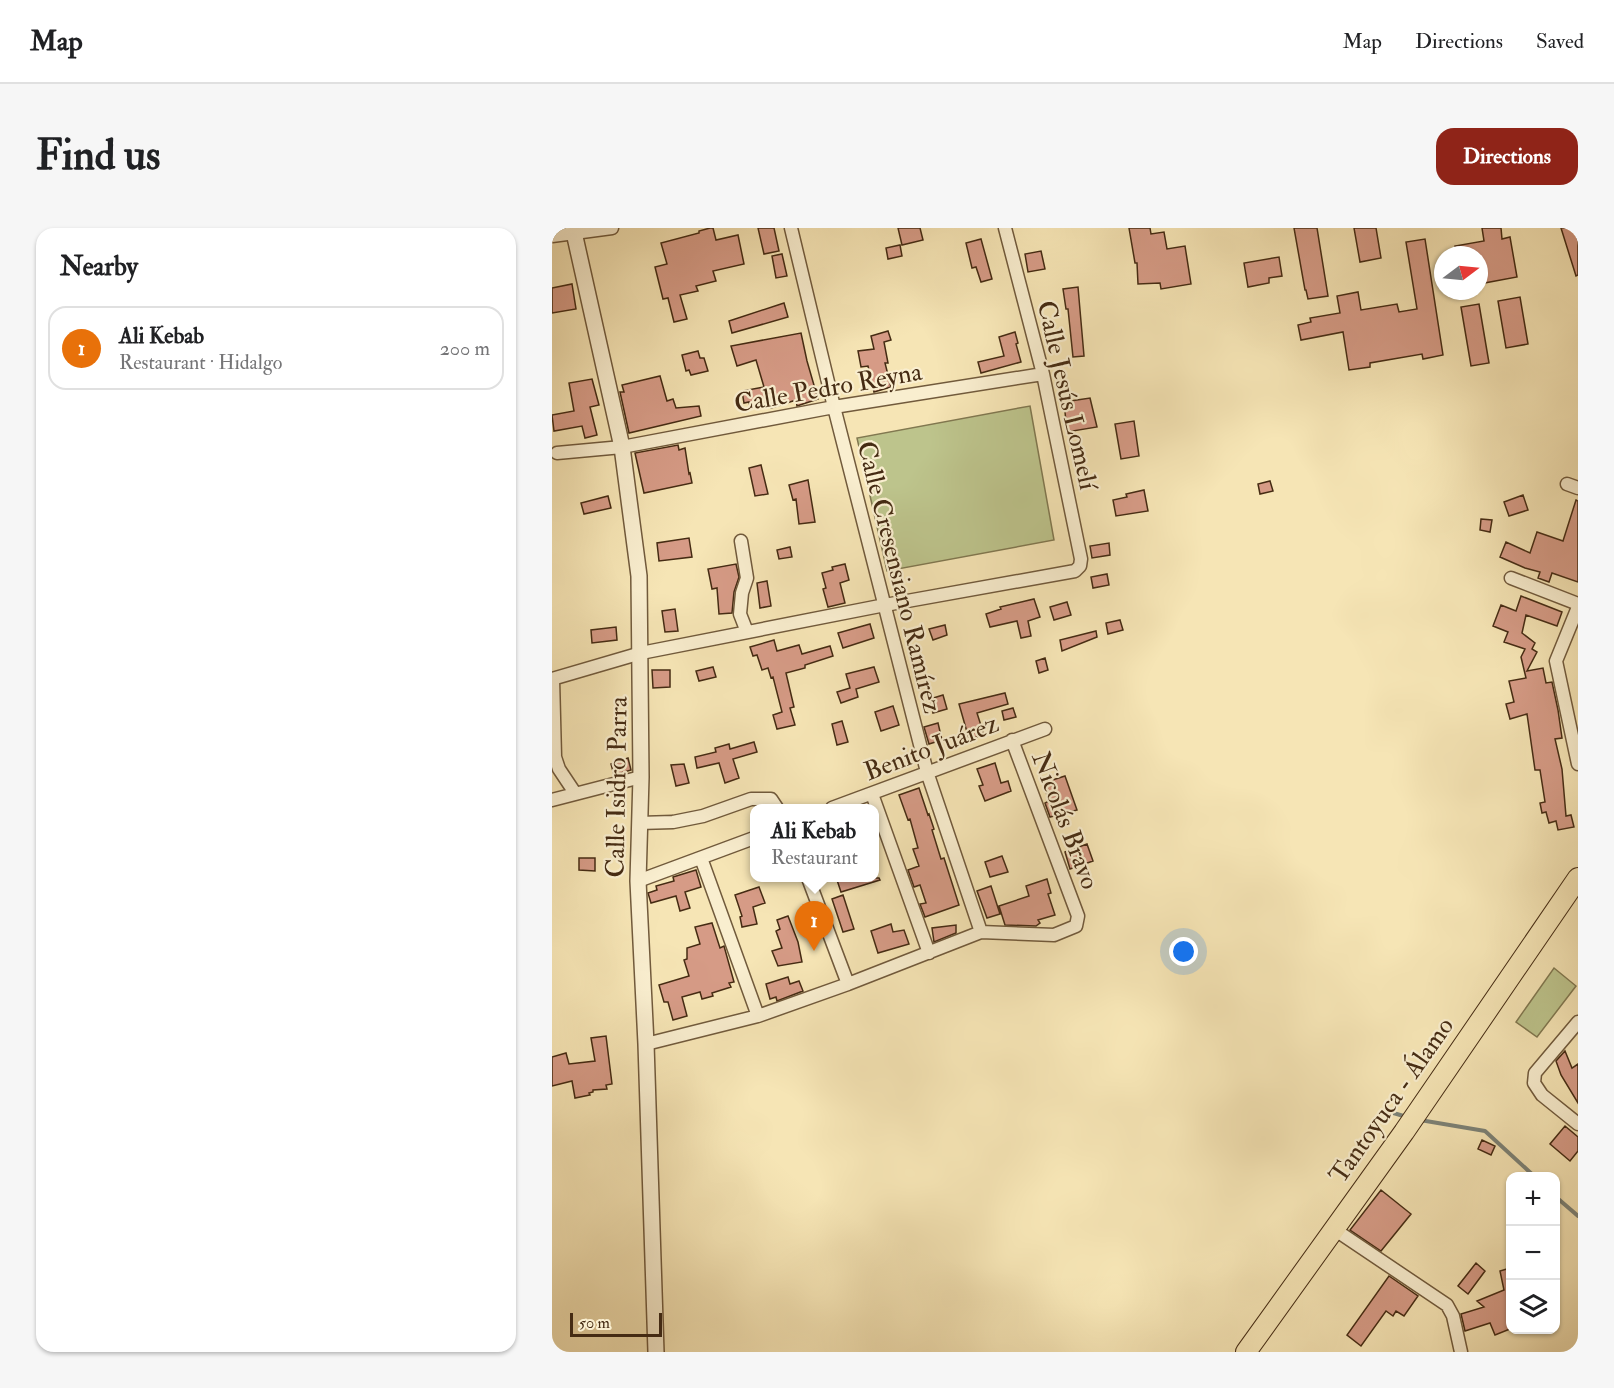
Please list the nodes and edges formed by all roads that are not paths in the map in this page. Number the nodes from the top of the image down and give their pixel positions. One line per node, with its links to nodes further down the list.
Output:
1 (612, 228): 4 (street)
2 (791, 228): 7 (street, Calle Cresensiano Ramírez)
3 (1005, 228): 6 (street, Calle Jesús Lomelí)
4 (574, 231): 5 (street); 8 (street, Calle Isidro Parra)
5 (552, 236)
6 (1043, 374): 7 (street, Calle Pedro Reyna); 12 (street, Calle Jesús Lomelí)
7 (834, 407): 8 (street, Calle Pedro Reyna); 12 (street, Calle Cresensiano Ramírez)
8 (622, 447): 9 (street, Calle Pedro Reyna); 15 (street, Calle Isidro Parra)
9 (557, 453)
10 (741, 541): 14 (street)
11 (1511, 578): 13 (street)
12 (885, 605): 14 (street); 20 (street, Calle Cresensiano Ramírez)
13 (1578, 605): 19 (street)
14 (747, 632): 15 (street)
15 (641, 653): 16 (street); 21 (street, Calle Isidro Parra)
16 (552, 679): 22 (street)
17 (1045, 729): 18 (street, Benito Juárez)
18 (1012, 740): 20 (street, Benito Juárez); 35 (street, Nicolás Bravo)
19 (1578, 764)
20 (927, 772): 23 (street, Benito Juárez); 35 (street, Calle Cresensiano Ramírez)
21 (642, 777): 22 (street); 29 (street, Calle Isidro Parra)
22 (574, 793): 24 (street)
23 (872, 794): 26 (street, Benito Juárez); 27 (street)
24 (552, 800)
25 (774, 804): 29 (street)
26 (843, 804)
27 (876, 804)
28 (879, 814): 36 (street)
29 (639, 823): 33 (street, Calle Isidro Parra)
30 (750, 840): 31 (street)
31 (701, 858): 33 (street); 38 (street)
32 (1578, 878): 42 (main road, Tantoyuca - Álamo)
33 (638, 881): 40 (street, Calle Isidro Parra)
34 (810, 882): 37 (street)
35 (981, 932): 36 (street)
36 (929, 953): 37 (street)
37 (848, 984): 38 (street)
38 (758, 1016): 40 (street)
39 (1578, 1022): 41 (street)
40 (646, 1044): 43 (street, Calle Isidro Parra)
41 (1578, 1124)
42 (1334, 1229): 44 (main road, Tantoyuca - Álamo); 45 (street)
43 (656, 1352)
44 (1246, 1352)
45 (1461, 1352)

